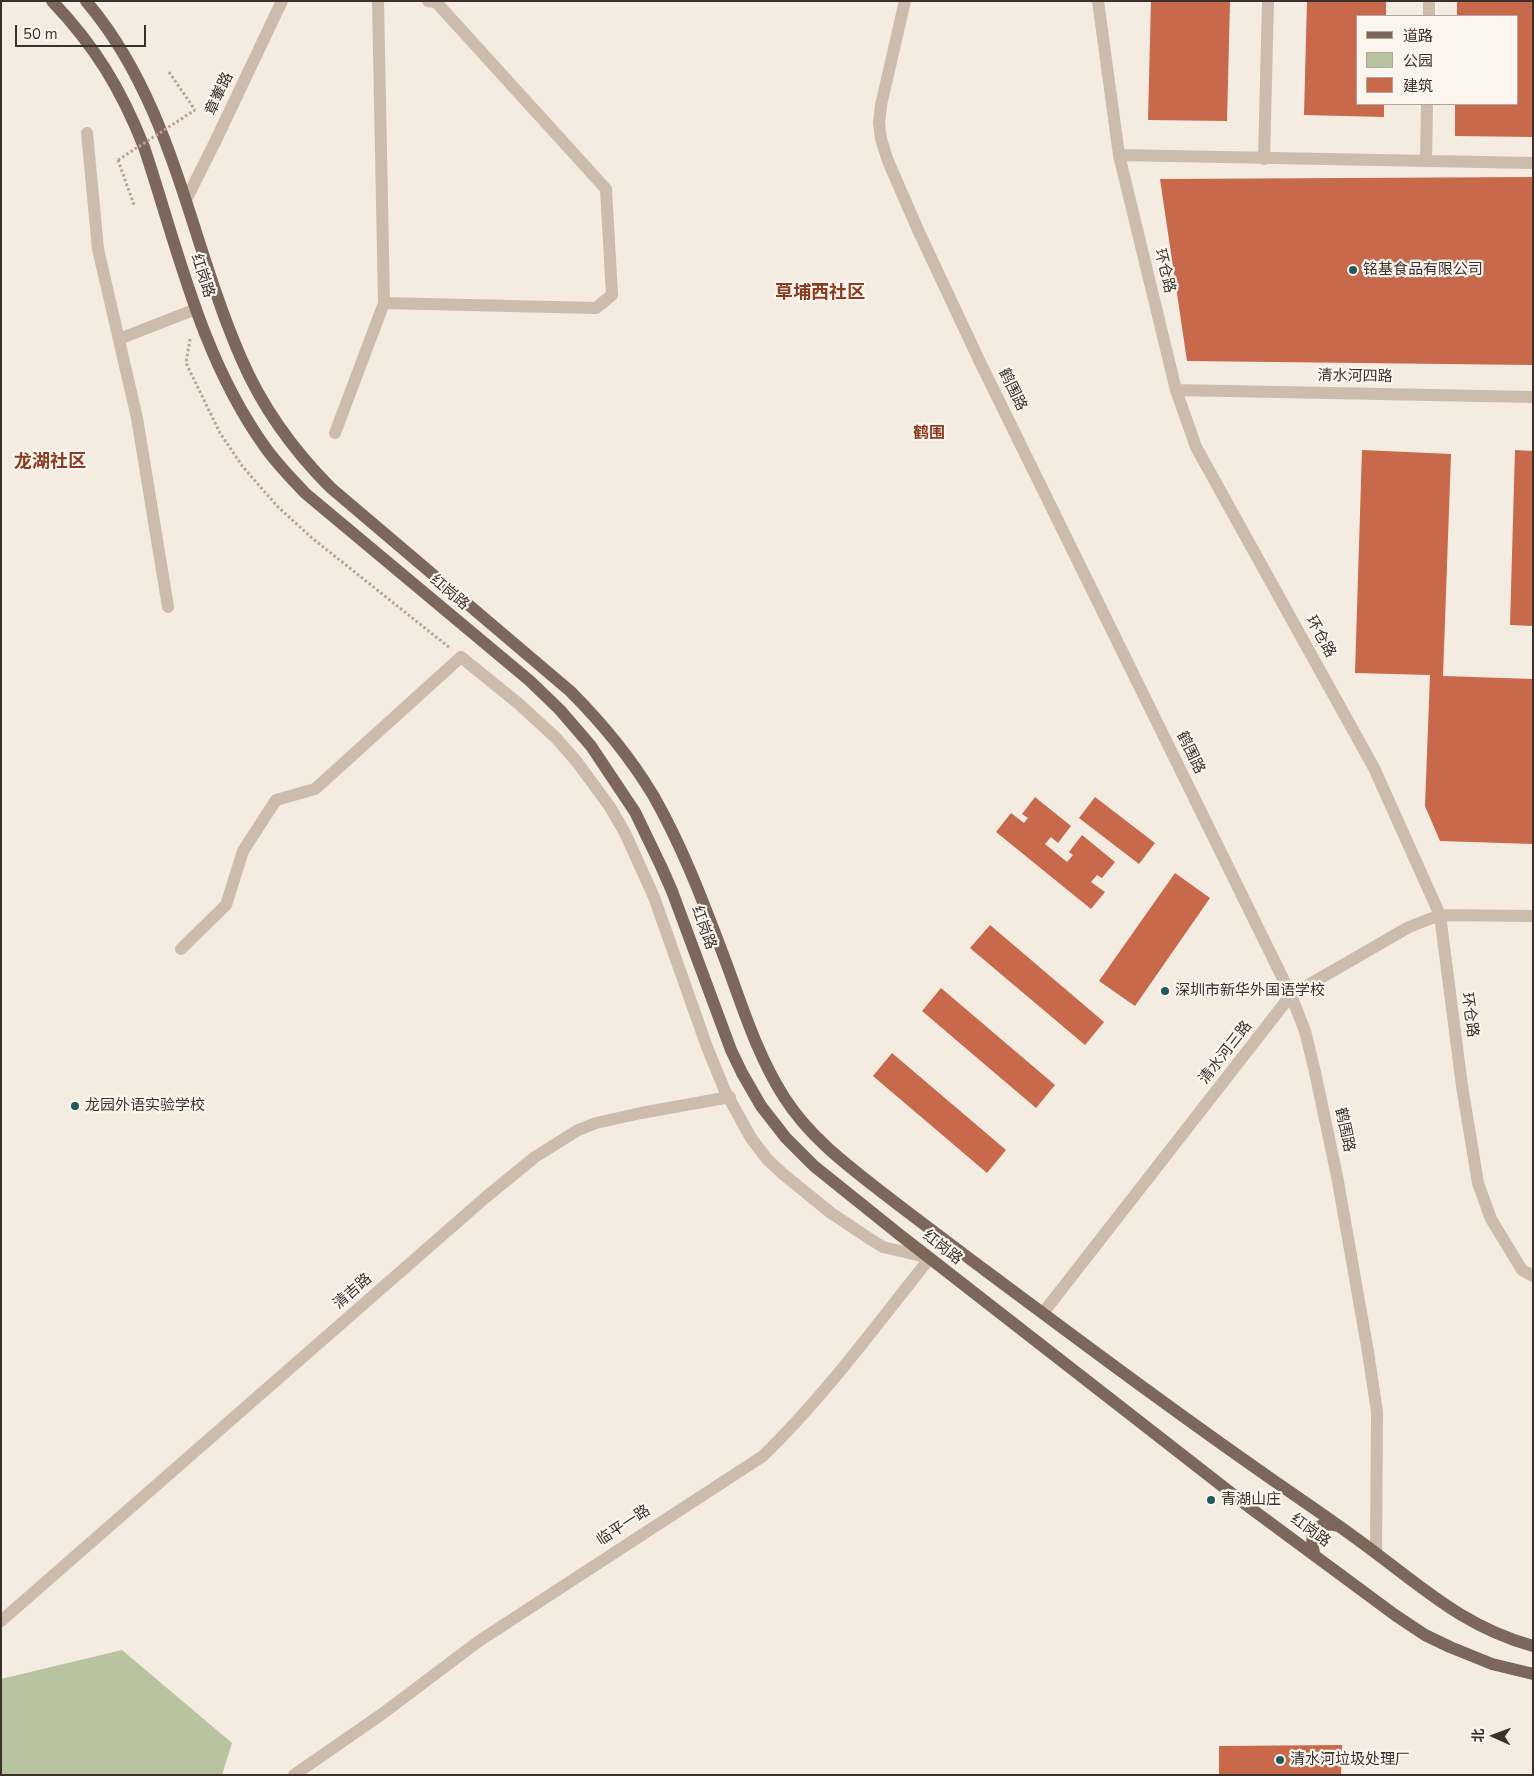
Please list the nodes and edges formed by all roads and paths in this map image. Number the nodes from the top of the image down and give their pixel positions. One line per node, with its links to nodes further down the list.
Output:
1 (52, 1): 21 (main road, 红岗路)
2 (86, 1): 18 (main road, 红岗路)
3 (282, 1): 18 (street, 章輋路)
4 (378, 1): 20 (street)
5 (428, 1): 20 (street)
6 (905, 1): 30 (street, 鹤围路)
7 (1098, 1): 14 (street, 环仓路)
8 (1268, 1): 15 (street)
9 (1429, 1): 10 (street)
10 (1429, 15)
11 (168, 72): 19 (path, bridge)
12 (1427, 105): 16 (street)
13 (87, 133): 22 (street)
14 (1119, 155): 15 (street); 23 (street, 环仓路)
15 (1264, 159): 16 (street)
16 (1426, 162): 17 (street)
17 (1533, 163)
18 (186, 200): 34 (main road, 红岗路)
19 (134, 205)
20 (384, 303): 25 (street)
21 (196, 309): 22 (street); 32 (main road, 红岗路)
22 (119, 339): 26 (street)
23 (1176, 390): 24 (street, 清水河四路); 27 (street, 环仓路)
24 (1533, 397)
25 (335, 433)
26 (168, 607)
27 (1440, 915): 28 (street, 清水河三路); 30 (street, 清水河三路); 33 (street, 环仓路)
28 (1533, 916)
29 (180, 949): 31 (street)
30 (1291, 995): 34 (street, 清水河三路); 36 (street, 鹤围路)
31 (730, 1097): 32 (street); 38 (street, 清吉路)
32 (930, 1258): 37 (main road, 红岗路); 41 (street, 临平一路)
33 (1533, 1276)
34 (1043, 1313): 35 (main road, 红岗路)
35 (1340, 1527): 36 (main road, 红岗路); 37 (main road)
36 (1376, 1553): 39 (main road, 红岗路)
37 (1314, 1554): 40 (main road, 红岗路)
38 (1, 1622)
39 (1533, 1646)
40 (1533, 1674)
41 (294, 1775)

